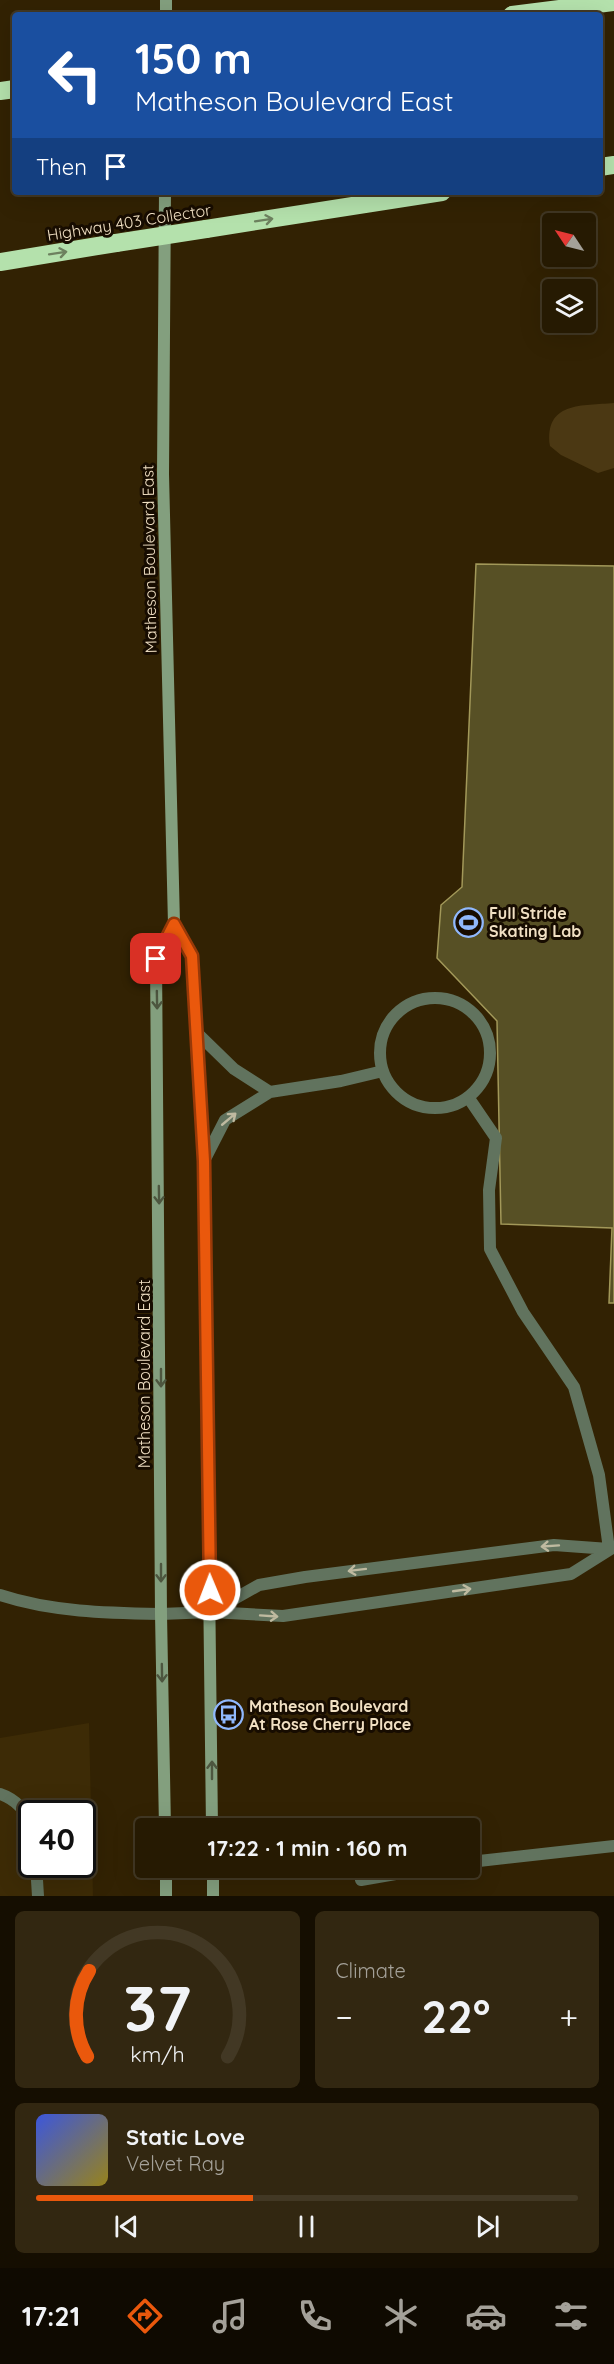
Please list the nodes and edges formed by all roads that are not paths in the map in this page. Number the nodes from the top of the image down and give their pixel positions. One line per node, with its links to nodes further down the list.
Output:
1 (614, 2): 2 (highway)
2 (536, 12)
3 (165, 195): 6 (street, Matheson Boulevard East)
4 (423, 195): 5 (highway, Highway 403 Collector, one-way to 4, bridge)
5 (0, 262)
6 (174, 924): 7 (street, Matheson Boulevard East); 15 (street, Matheson Boulevard East, one-way to 15)
7 (196, 1032): 9 (street); 11 (street, Matheson Boulevard East)
8 (383, 1071): 9 (street); 10 (street); 10 (street)
9 (270, 1092): 11 (street, one-way to 9)
10 (468, 1097): 12 (street)
11 (204, 1161): 14 (street, Matheson Boulevard East)
12 (611, 1548): 14 (street, one-way to 14); 14 (street, one-way to 12)
13 (0, 1595): 15 (street)
14 (211, 1612): 15 (street); 19 (street, Matheson Boulevard East, one-way to 14)
15 (161, 1614): 18 (street, Matheson Boulevard East, one-way to 18)
16 (0, 1794): 17 (street)
17 (18, 1804)
18 (165, 1818)
19 (212, 1818)
20 (614, 1846): 21 (street)
21 (480, 1861)
22 (37, 1878): 27 (street)
23 (166, 1878): 28 (street)
24 (213, 1878): 29 (street)
25 (372, 1878): 26 (street)
26 (361, 1880)
27 (38, 1896)
28 (166, 1896)
29 (213, 1896)

